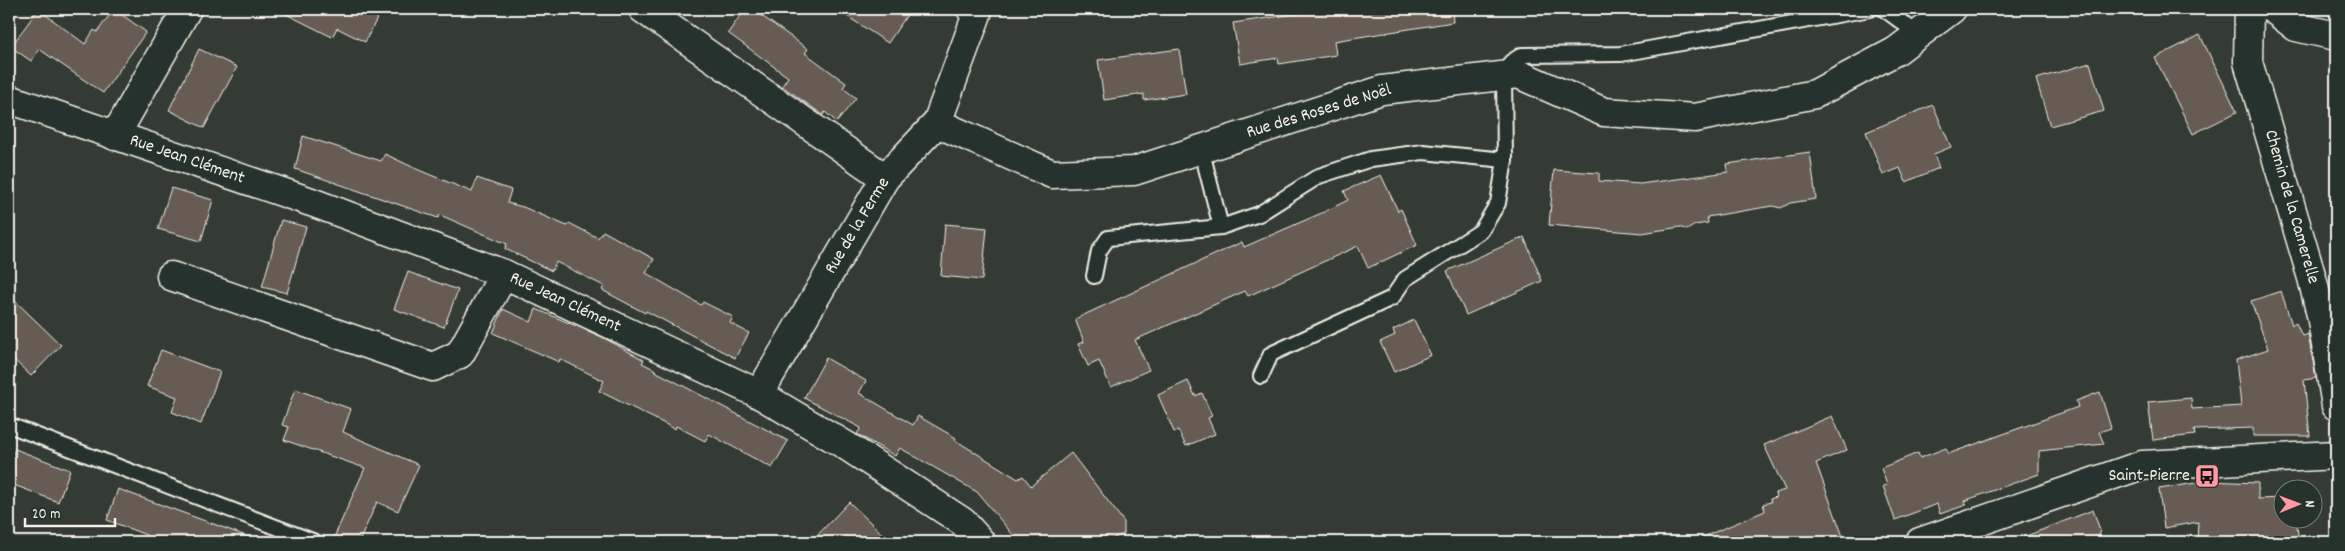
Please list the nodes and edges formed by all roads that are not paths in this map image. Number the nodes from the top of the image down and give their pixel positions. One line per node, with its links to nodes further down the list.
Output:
1 (187, 9): 14 (street, Rue Jean Clément)
2 (644, 9): 17 (street)
3 (1870, 9): 11 (lane)
4 (1884, 9): 9 (lane)
5 (1952, 9): 9 (street, Rue des Roses de Noël)
6 (2248, 9): 24 (street, Chemin de la Camerelle)
7 (2273, 9): 10 (street)
8 (975, 10): 13 (street, Rue de la Ferme)
9 (1918, 34): 11 (street, Rue des Roses de Noël)
10 (2336, 36)
11 (1504, 76): 15 (street, Rue des Roses de Noël); 16 (lane)
12 (9, 99): 14 (street, Rue Jean Clément)
13 (936, 123): 15 (street, Rue des Roses de Noël); 17 (street, Rue de la Ferme)
14 (115, 136): 19 (street, Rue Jean Clément)
15 (1201, 148): 18 (lane)
16 (1505, 160): 18 (lane); 22 (lane)
17 (885, 178): 23 (street, Rue de la Ferme)
18 (1221, 227): 21 (lane)
19 (504, 274): 20 (street); 23 (street, Rue Jean Clément)
20 (171, 276)
21 (1094, 276)
22 (1261, 376)
23 (759, 394): 28 (street, Rue Jean Clément)
24 (2336, 406)
25 (9, 424): 27 (lane)
26 (2336, 455): 29 (street)
27 (315, 542)
28 (981, 542)
29 (1920, 542)

